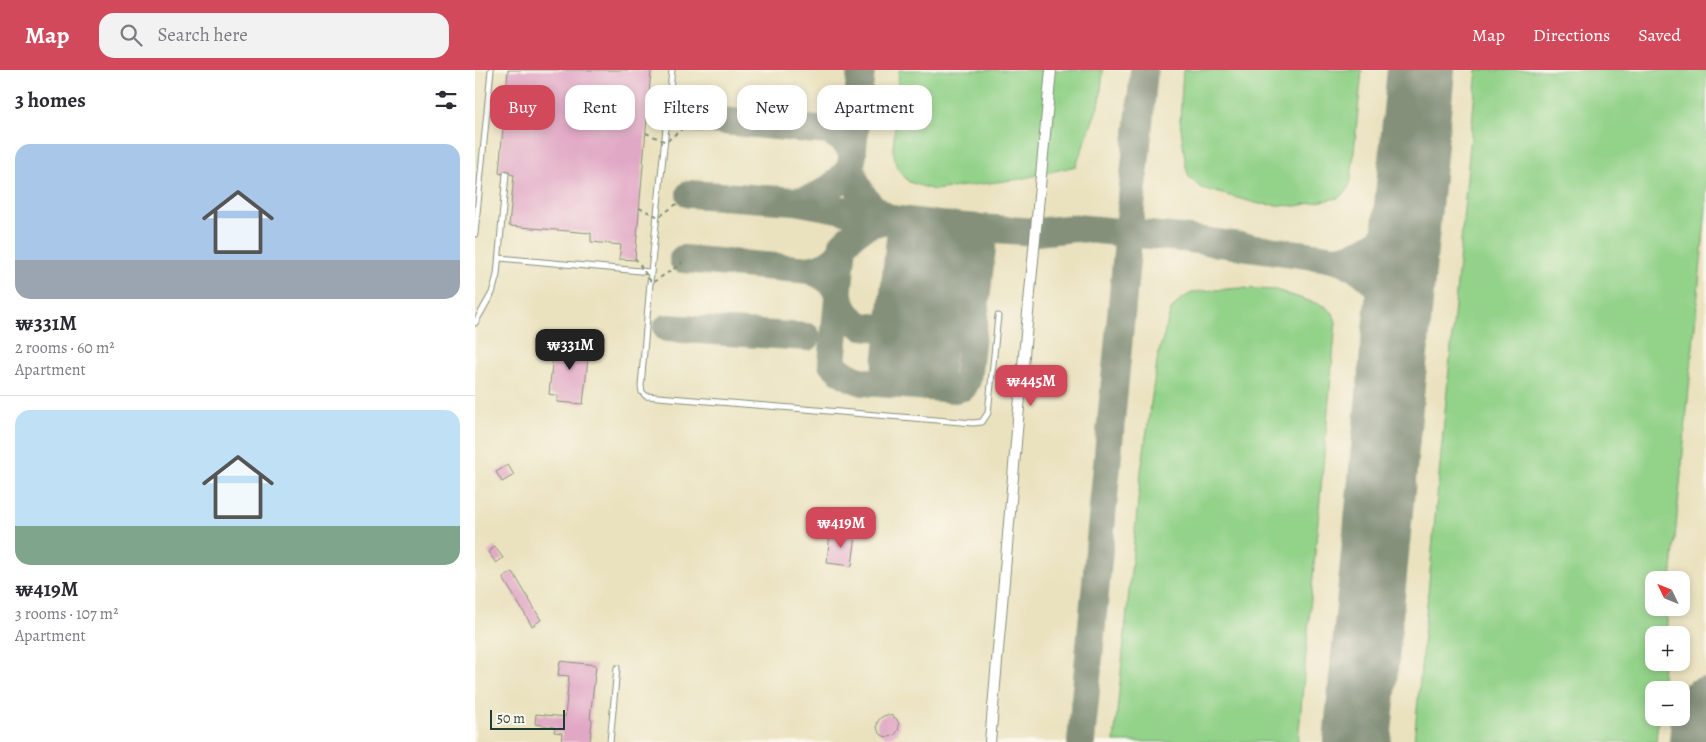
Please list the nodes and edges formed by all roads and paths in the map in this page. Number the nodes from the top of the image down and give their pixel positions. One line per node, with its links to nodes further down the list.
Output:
1 (491, 70): 9 (lane)
2 (672, 70): 13 (lane)
3 (1051, 70): 18 (street)
4 (680, 130): 5 (path, bridge)
5 (646, 133)
6 (506, 174): 10 (lane)
7 (690, 194): 8 (path, bridge)
8 (639, 208)
9 (475, 234)
10 (499, 258): 13 (lane); 15 (lane)
11 (635, 258): 12 (path, bridge)
12 (683, 259)
13 (651, 272): 14 (lane)
14 (998, 316)
15 (475, 323)
16 (617, 668): 17 (lane)
17 (610, 742)
18 (990, 742)

